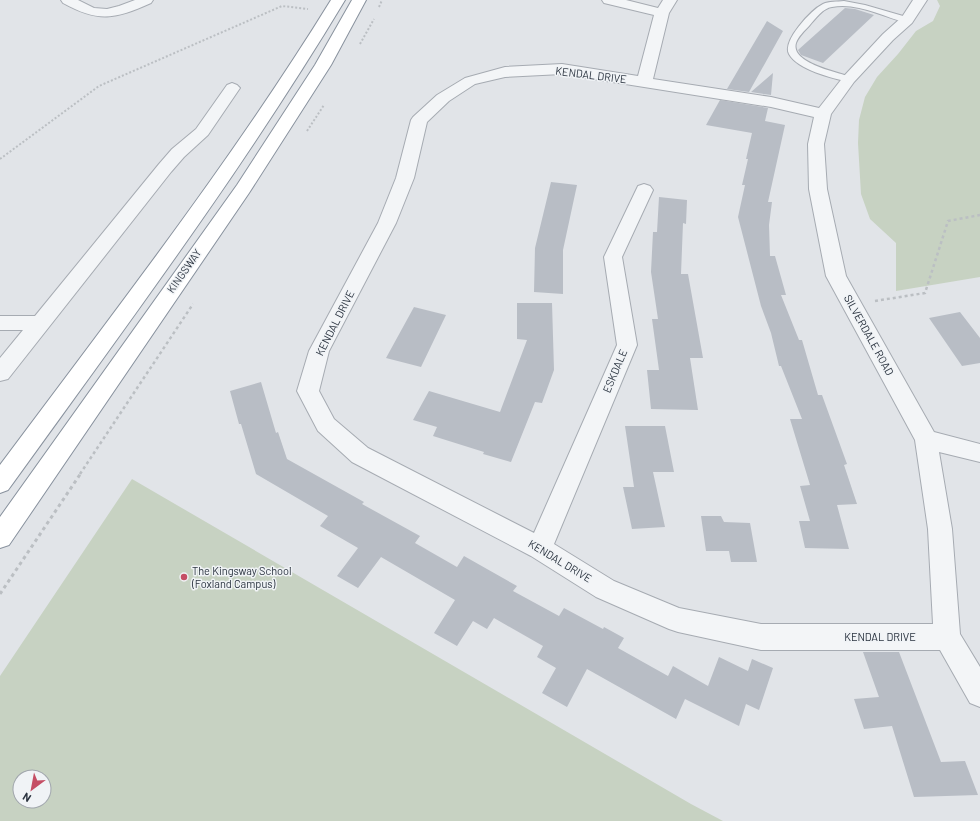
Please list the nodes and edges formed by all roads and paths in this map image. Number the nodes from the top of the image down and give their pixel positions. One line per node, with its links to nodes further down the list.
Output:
1 (68, 0): 2 (street)
2 (146, 0)
3 (359, 0): 24 (highway, KINGSWAY)
4 (609, 0): 8 (street)
5 (670, 0): 8 (street)
6 (920, 0): 9 (street, SILVERDALE ROAD)
7 (334, 6): 14 (path); 23 (highway)
8 (662, 12): 11 (street)
9 (907, 20): 10 (street, SILVERDALE ROAD); 10 (lane)
10 (849, 79): 13 (street, SILVERDALE ROAD)
11 (644, 82): 13 (street, KENDAL DRIVE); 25 (street, KENDAL DRIVE)
12 (232, 88): 19 (street)
13 (823, 114): 17 (street, SILVERDALE ROAD)
14 (0, 159)
15 (644, 190): 25 (street, ESKDALE)
16 (980, 215): 17 (path)
17 (852, 305): 21 (street, SILVERDALE ROAD)
18 (0, 323): 19 (street)
19 (40, 323): 20 (street)
20 (0, 373)
21 (926, 439): 22 (street); 26 (street, SILVERDALE ROAD)
22 (980, 453)
23 (0, 483)
24 (0, 537)
25 (540, 548): 26 (street, KENDAL DRIVE)
26 (947, 637): 27 (street, SILVERDALE ROAD)
27 (980, 693)

